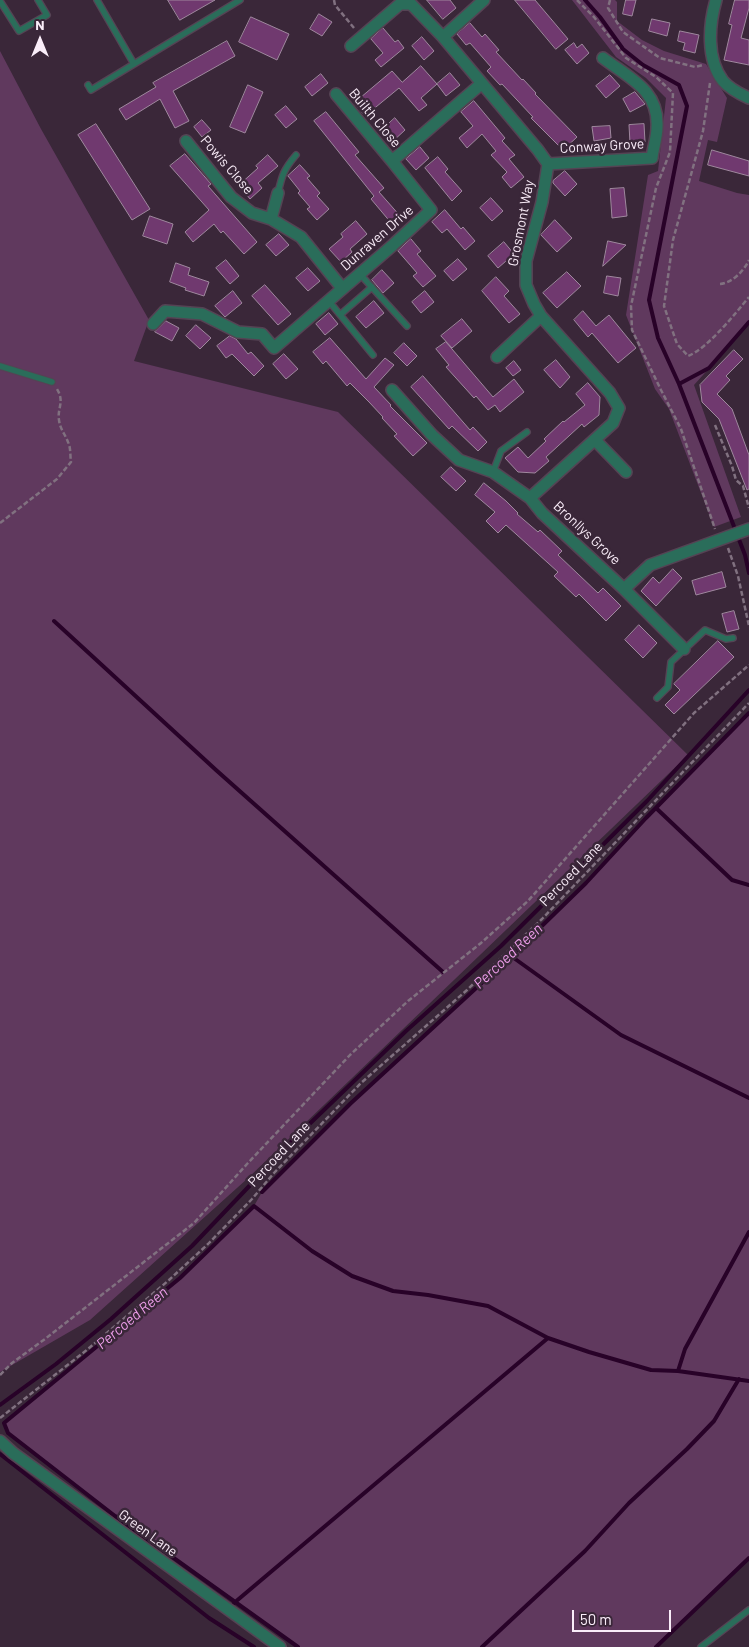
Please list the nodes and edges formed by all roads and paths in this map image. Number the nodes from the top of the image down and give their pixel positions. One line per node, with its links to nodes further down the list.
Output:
1 (38, 0): 9 (lane)
2 (96, 0): 14 (lane)
3 (240, 0): 14 (lane)
4 (334, 0): 10 (path)
5 (484, 0): 11 (street)
6 (577, 0): 51 (path)
7 (610, 0): 15 (path)
8 (716, 0): 15 (street)
9 (0, 1)
10 (361, 37): 11 (street, Grosmont Way); 12 (street, Grosmont Way)
11 (443, 37): 16 (street, Grosmont Way)
12 (352, 46)
13 (602, 58): 23 (street, Conway Grove)
14 (134, 64): 17 (lane)
15 (716, 67): 19 (street); 31 (path)
16 (481, 84): 22 (street); 23 (street, Grosmont Way)
17 (88, 85)
18 (336, 94): 22 (street, Builth Close)
19 (749, 98)
20 (186, 141): 25 (street, Powis Close)
21 (296, 154): 24 (lane)
22 (392, 161): 27 (street, Dunraven Drive)
23 (548, 164): 34 (street, Grosmont Way)
24 (278, 193): 25 (street)
25 (271, 219): 30 (street, Powis Close)
26 (749, 260): 28 (path)
27 (359, 273): 29 (lane); 30 (street, Dunraven Drive)
28 (720, 284)
29 (372, 287): 33 (lane); 36 (lane)
30 (342, 288): 32 (street, Dunraven Drive)
31 (749, 297)
32 (328, 300): 33 (lane); 35 (street, Dunraven Drive)
33 (341, 314): 37 (lane)
34 (541, 316): 38 (street); 44 (street, Grosmont Way)
35 (154, 324)
36 (407, 326)
37 (372, 355)
38 (497, 357)
39 (0, 366): 40 (lane)
40 (52, 382): 49 (path)
41 (392, 390): 45 (street, Bronllys Grove)
42 (715, 425): 48 (path)
43 (527, 432): 45 (lane)
44 (596, 440): 46 (street); 47 (street, Grosmont Way)
45 (493, 472): 47 (street, Bronllys Grove)
46 (626, 472)
47 (530, 498): 52 (street, Bronllys Grove)
48 (749, 508)
49 (0, 523)
50 (749, 529): 51 (street)
51 (718, 540): 52 (street); 53 (path)
52 (624, 589): 55 (street, Bronllys Grove)
53 (749, 626)
54 (733, 638): 55 (lane)
55 (684, 649): 57 (lane)
56 (749, 665): 59 (path)
57 (657, 698)
58 (749, 703): 60 (path, Percoed Lane)
59 (0, 1376)
60 (0, 1418)
61 (0, 1441): 63 (street, Green Lane)
62 (749, 1610): 64 (lane)
63 (280, 1647)
64 (701, 1647)

